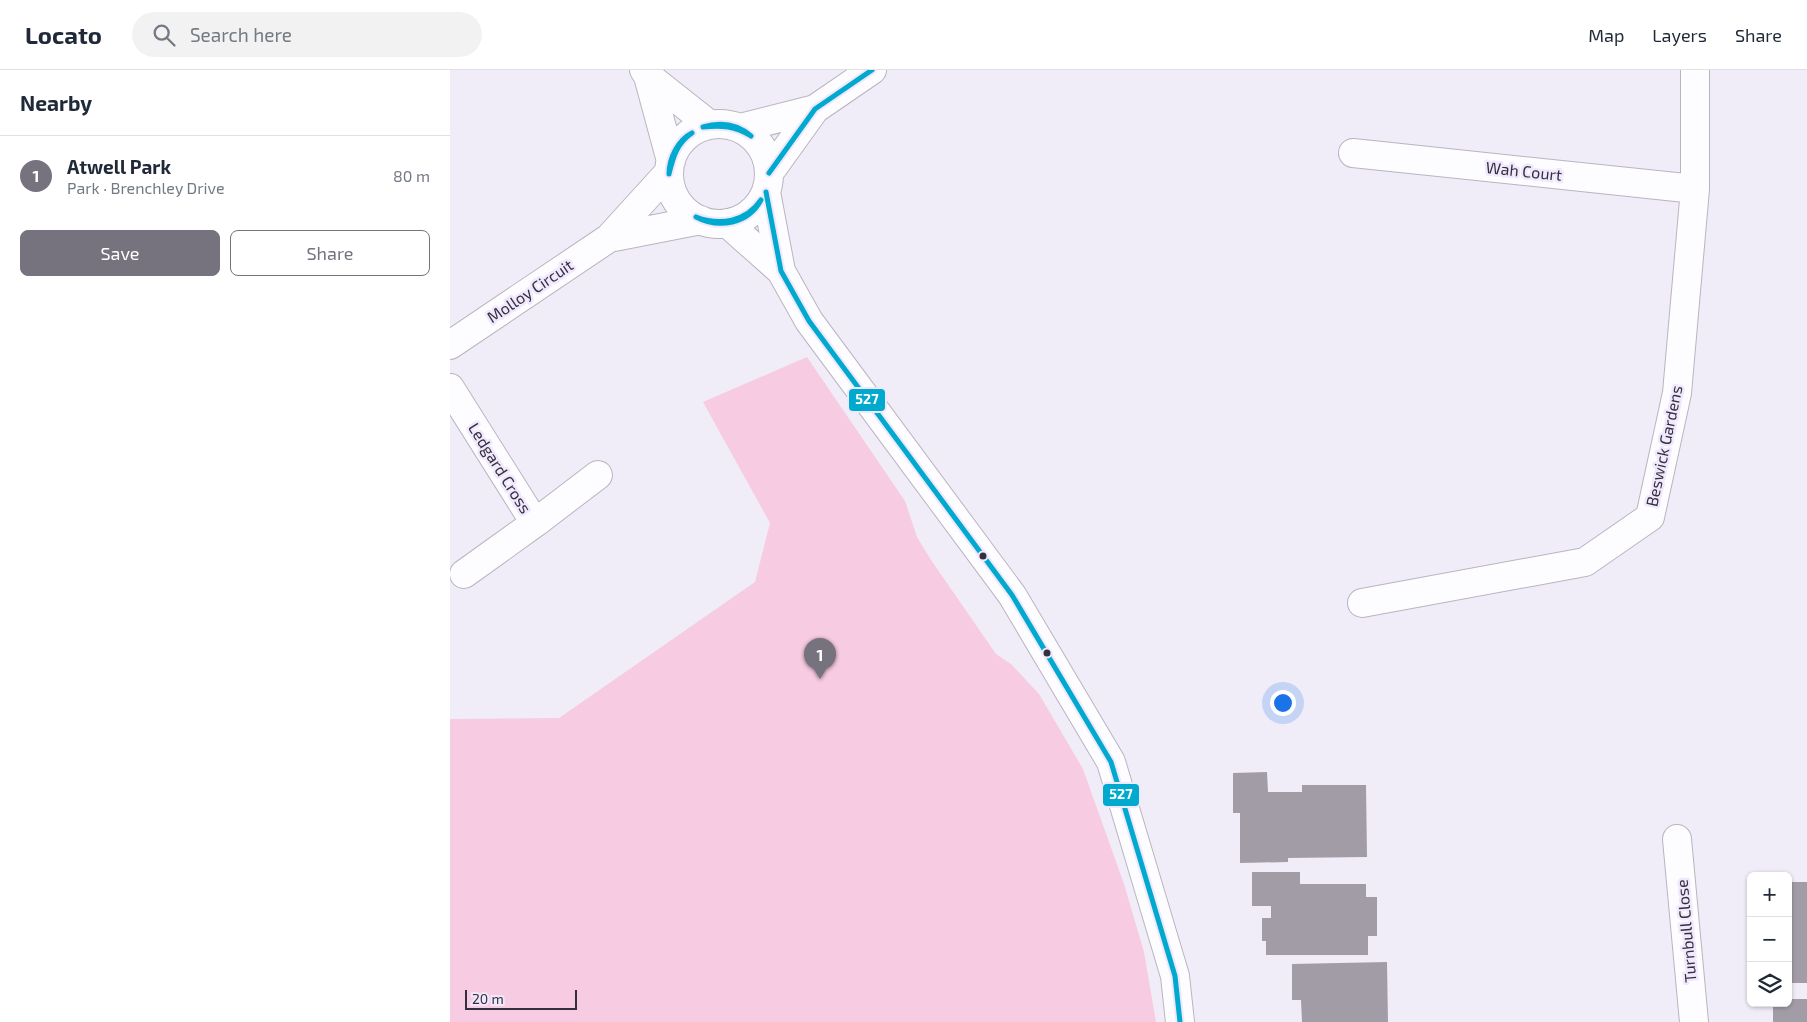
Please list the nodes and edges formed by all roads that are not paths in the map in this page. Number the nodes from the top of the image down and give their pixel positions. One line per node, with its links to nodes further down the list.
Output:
1 (872, 70): 4 (street)
2 (1695, 70): 10 (street, Beswick Gardens)
3 (646, 73): 5 (street); 8 (street)
4 (815, 109): 6 (street); 9 (street)
5 (710, 125): 6 (street); 8 (street)
6 (740, 128): 9 (street)
7 (1353, 153): 10 (street, Wah Court)
8 (670, 166): 11 (street); 12 (street, Molloy Circuit)
9 (768, 182): 11 (street); 13 (street)
10 (1695, 189): 19 (street, Beswick Gardens)
11 (714, 222): 12 (street, Molloy Circuit); 13 (street)
12 (609, 238): 14 (street, Molloy Circuit)
13 (781, 271): 21 (street)
14 (450, 345)
15 (450, 388): 17 (street, Ledgard Cross)
16 (598, 475): 17 (street, Ledgard Cross)
17 (535, 523): 18 (street, Ledgard Cross)
18 (464, 574)
19 (1362, 603)
20 (1677, 839): 22 (street, Turnbull Close)
21 (1180, 1022)
22 (1694, 1022)

